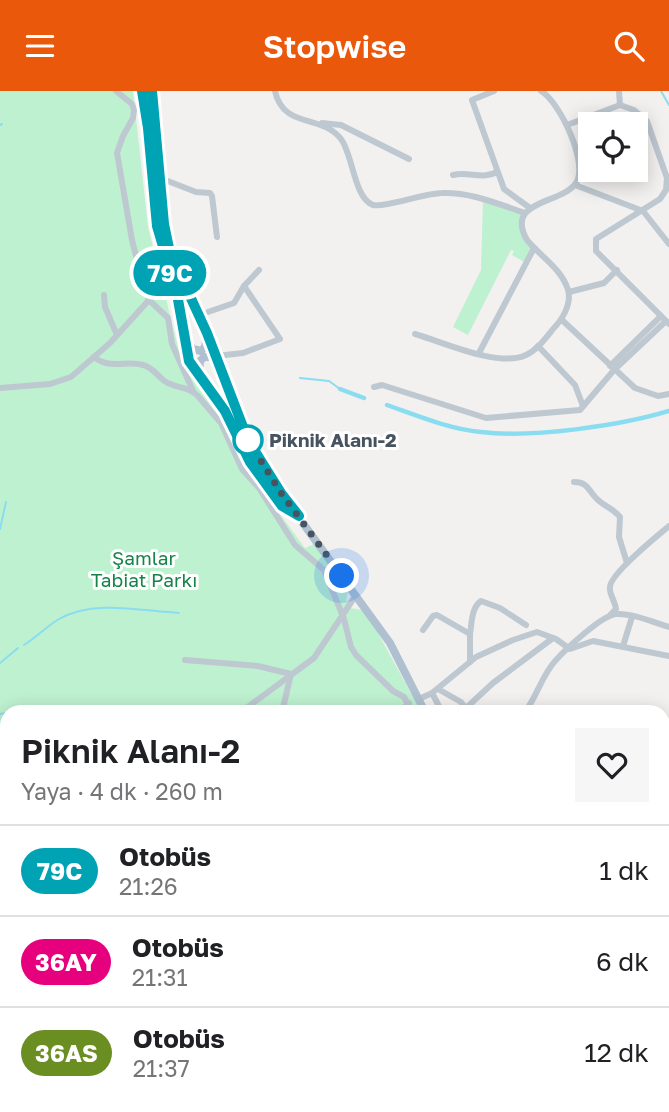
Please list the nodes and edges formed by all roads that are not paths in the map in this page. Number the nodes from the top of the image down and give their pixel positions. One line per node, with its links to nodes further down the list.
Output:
1 (116, 91): 27 (street)
2 (142, 91): 23 (main road)
3 (152, 91): 14 (main road)
4 (275, 91): 9 (street)
5 (494, 91): 12 (street)
6 (541, 91): 10 (street)
7 (619, 91): 8 (street)
8 (620, 105): 10 (street); 17 (street)
9 (317, 124): 11 (street); 16 (street)
10 (567, 125): 15 (street)
11 (408, 159)
12 (497, 172): 13 (street); 16 (street)
13 (453, 175)
14 (160, 178): 18 (street); 28 (main road)
15 (575, 184): 16 (street); 17 (street)
16 (527, 210): 20 (street)
17 (643, 211): 19 (street); 22 (street)
18 (217, 237)
19 (669, 244)
20 (534, 248): 25 (street); 38 (street)
21 (259, 270): 24 (street)
22 (617, 270): 25 (street); 32 (street)
23 (174, 283): 27 (street); 36 (main road)
24 (244, 286): 29 (street); 39 (street)
25 (569, 292): 31 (street)
26 (104, 296): 35 (street)
27 (149, 300): 35 (street); 46 (street)
28 (193, 303): 29 (street); 30 (main road)
29 (208, 312): 30 (street)
30 (201, 320): 33 (main road)
31 (562, 320): 37 (street); 42 (street)
32 (665, 320): 42 (street)
33 (207, 333): 36 (main road); 39 (main road)
34 (415, 334): 38 (street)
35 (117, 335): 40 (street)
36 (185, 340): 43 (main road)
37 (538, 346): 38 (street); 48 (street)
38 (479, 353)
39 (216, 356): 41 (main road)
40 (94, 357): 45 (street); 46 (street)
41 (220, 366): 43 (main road); 50 (main road)
42 (612, 368): 47 (street); 48 (street)
43 (199, 375): 50 (main road)
44 (374, 387): 48 (street)
45 (0, 388)
46 (193, 391): 54 (street)
47 (669, 394)
48 (583, 407)
49 (574, 481): 52 (street)
50 (299, 516): 53 (main road)
51 (669, 526): 52 (street)
52 (627, 563): 55 (street)
53 (356, 595): 54 (street); 69 (main road)
54 (342, 614): 67 (street); 70 (street)
55 (610, 615): 56 (street); 63 (street)
56 (632, 617): 58 (street); 62 (street)
57 (526, 625): 60 (street)
58 (669, 627)
59 (423, 630): 60 (street)
60 (470, 634): 66 (street)
61 (553, 638): 63 (street); 66 (street); 77 (street)
62 (623, 646): 63 (street); 64 (street)
63 (570, 649): 78 (street)
64 (669, 656)
65 (185, 660): 67 (street)
66 (470, 662): 68 (street)
67 (291, 674): 71 (street); 72 (street)
68 (435, 691): 69 (street); 75 (street); 76 (street)
69 (419, 699): 74 (main road)
70 (409, 703): 73 (street)
71 (251, 705)
72 (284, 705)
73 (407, 705)
74 (422, 705)
75 (440, 705)
76 (463, 705)
77 (472, 705)
78 (530, 705)

